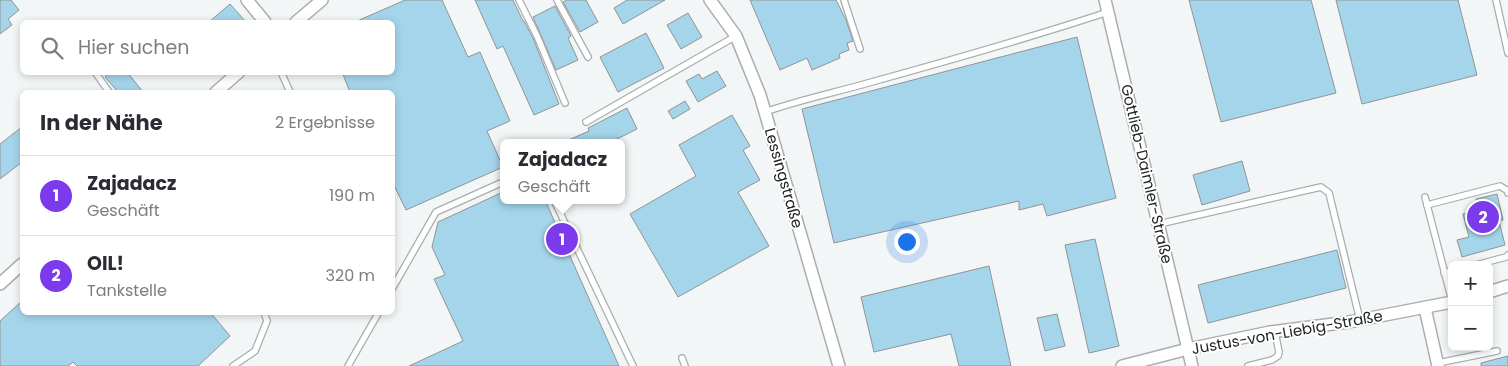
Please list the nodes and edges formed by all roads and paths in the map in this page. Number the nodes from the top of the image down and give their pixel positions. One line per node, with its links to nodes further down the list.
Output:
1 (247, 0): 10 (street)
2 (322, 0): 11 (street)
3 (519, 0): 22 (lane)
4 (557, 0): 15 (lane)
5 (710, 0): 12 (street, Lessingstraße)
6 (844, 0): 13 (lane)
7 (1105, 0): 9 (street, Gottlieb-Daimler-Straße)
8 (1496, 0): 14 (lane)
9 (1108, 12): 23 (lane); 30 (street, Gottlieb-Daimler-Straße)
10 (263, 20)
11 (298, 20)
12 (736, 36): 23 (street, Lessingstraße); 24 (lane)
13 (860, 49)
14 (1508, 53)
15 (588, 57)
16 (97, 75): 19 (lane)
17 (236, 75): 20 (street)
18 (282, 75): 21 (lane)
19 (108, 90)
20 (218, 90)
21 (289, 90)
22 (565, 104)
23 (765, 112): 57 (street, Lessingstraße)
24 (586, 122)
25 (500, 183): 37 (lane)
26 (1508, 193): 29 (lane)
27 (1425, 197): 29 (lane)
28 (556, 204): 55 (lane)
29 (1427, 204): 35 (lane)
30 (1158, 224): 47 (lane); 49 (street, Gottlieb-Daimler-Straße)
31 (1508, 255): 32 (lane)
32 (1491, 261)
33 (20, 266): 36 (street)
34 (1448, 272): 35 (lane)
35 (1444, 273): 39 (lane)
36 (0, 284)
37 (395, 284)
38 (1508, 286): 40 (street)
39 (1448, 288)
40 (1493, 291)
41 (1508, 294): 42 (street)
42 (1493, 296)
43 (1448, 303): 44 (street, Justus-von-Liebig-Straße)
44 (1425, 308): 47 (street, Justus-von-Liebig-Straße); 52 (street)
45 (265, 315): 53 (lane)
46 (377, 315): 54 (lane)
47 (1360, 320): 48 (street, Justus-von-Liebig-Straße)
48 (1275, 332): 49 (street, Justus-von-Liebig-Straße); 60 (lane)
49 (1188, 349): 58 (street, Justus-von-Liebig-Straße); 59 (street, Gottlieb-Daimler-Straße)
50 (1497, 350): 52 (lane)
51 (682, 358): 56 (lane)
52 (1438, 365)
53 (233, 366)
54 (348, 366)
55 (633, 366)
56 (685, 366)
57 (839, 366)
58 (1122, 366)
59 (1192, 366)
60 (1248, 366)

